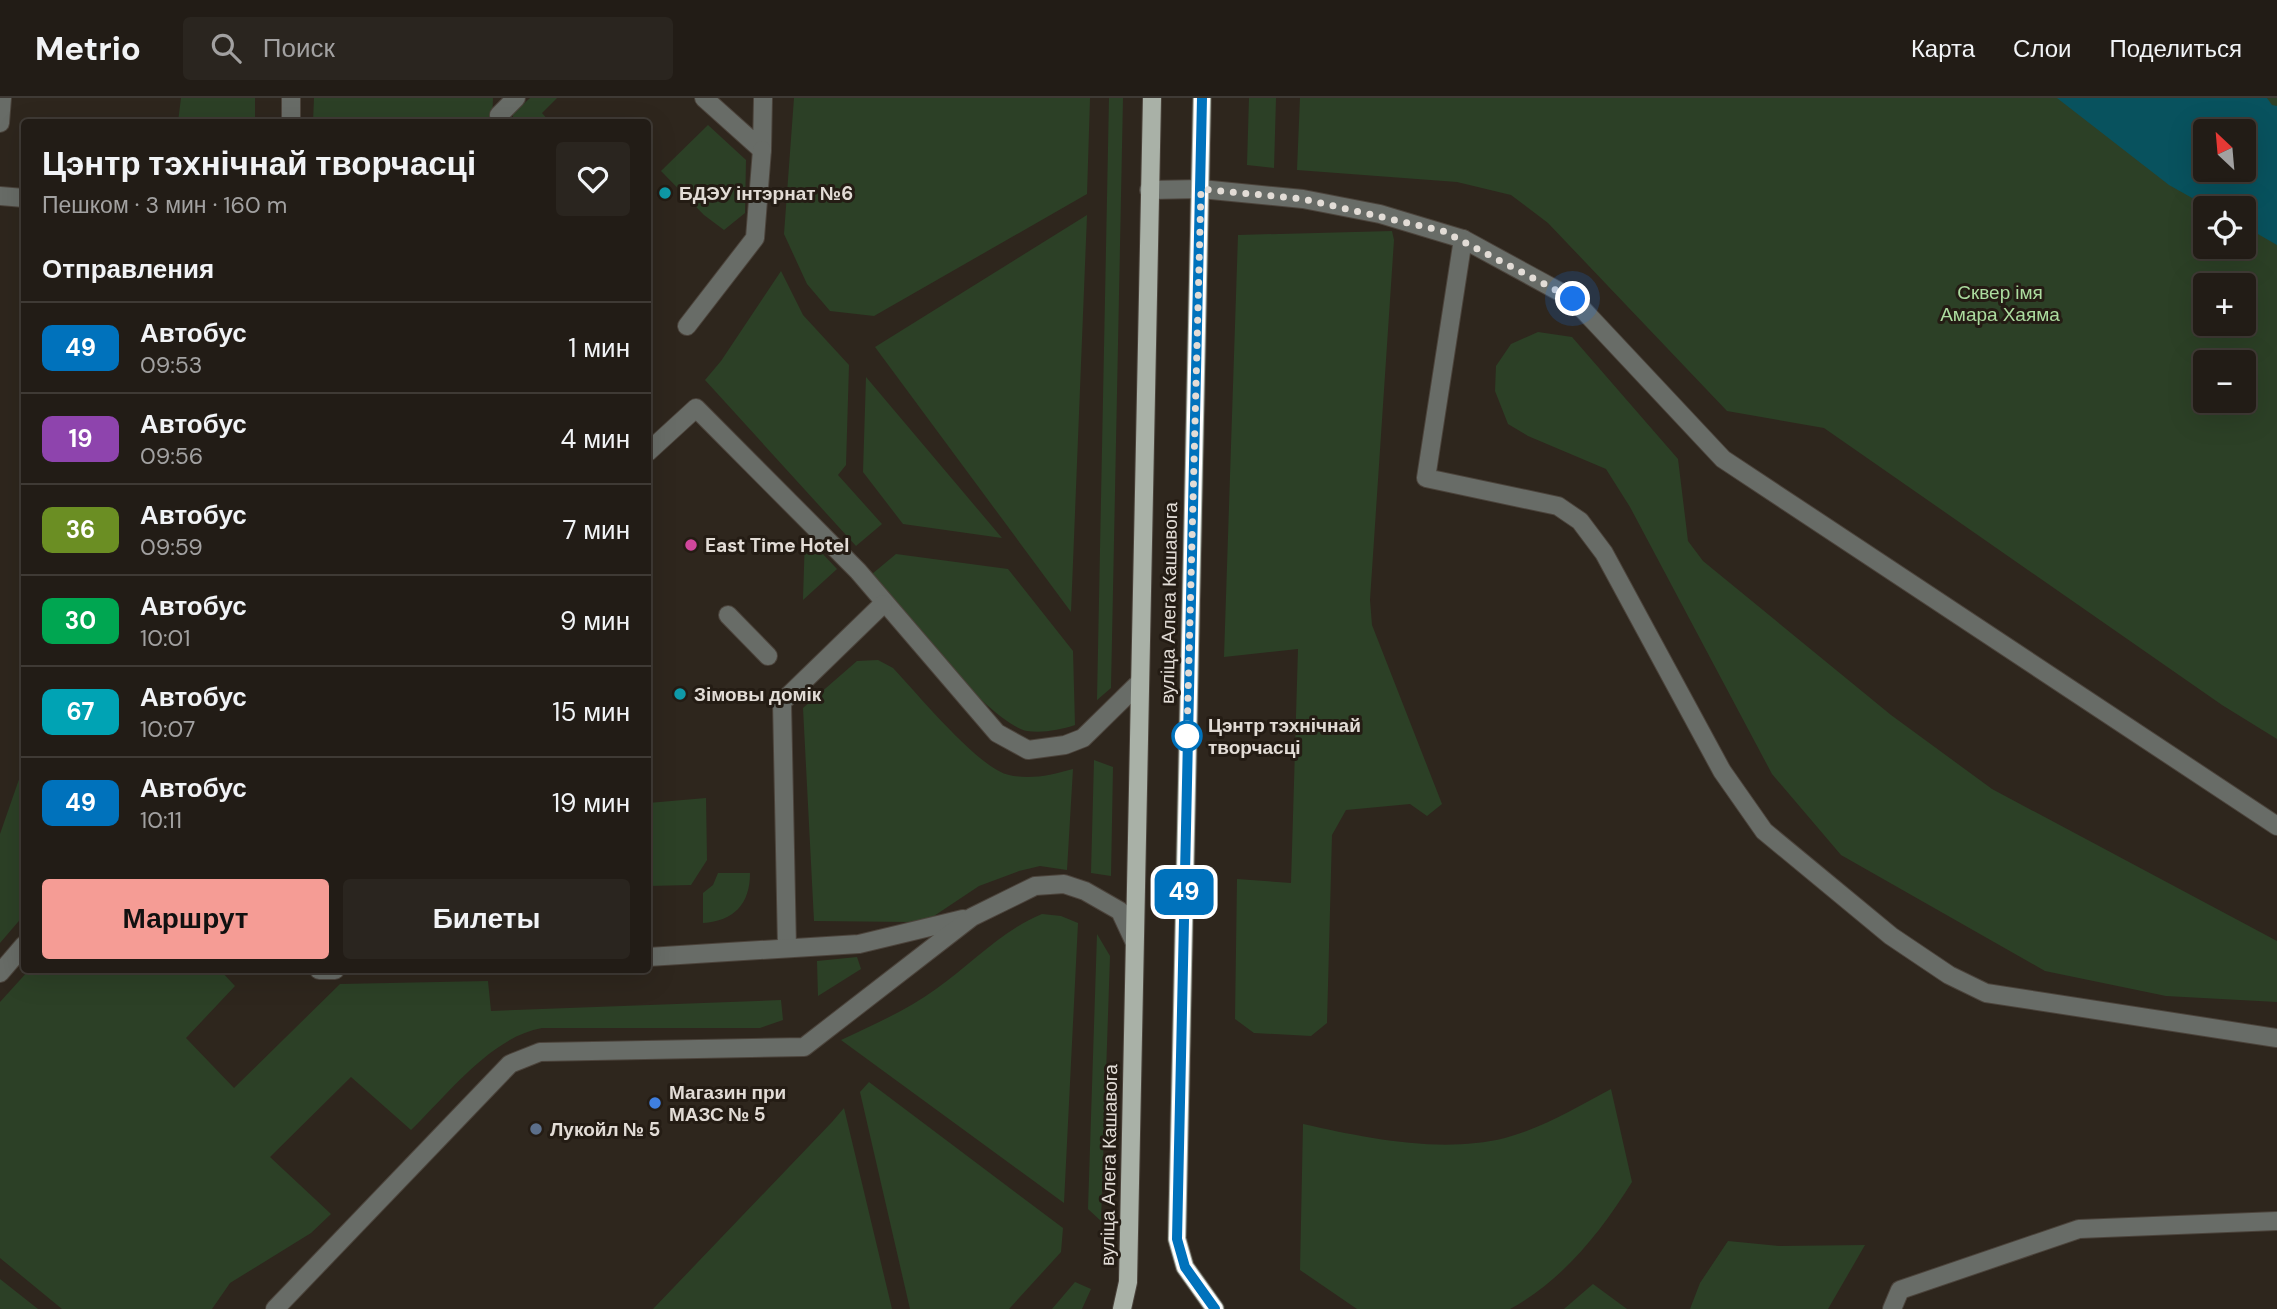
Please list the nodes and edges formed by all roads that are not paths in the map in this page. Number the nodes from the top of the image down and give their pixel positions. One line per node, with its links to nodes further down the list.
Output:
1 (2, 98): 10 (street)
2 (291, 98): 8 (street)
3 (516, 98): 9 (street)
4 (704, 98): 11 (street)
5 (763, 98): 11 (street)
6 (1152, 98): 13 (main road, вуліца Алега Кашавога)
7 (1202, 98): 12 (main road, вуліца Алега Кашавога)
8 (291, 119)
9 (499, 119)
10 (0, 123)
11 (762, 150): 17 (street)
12 (1201, 189): 13 (street); 16 (street); 34 (main road, вуліца Алега Кашавога)
13 (1149, 190): 22 (main road, вуліца Алега Кашавога)
14 (0, 195): 15 (street)
15 (21, 198)
16 (1463, 239): 23 (street); 30 (street)
17 (687, 326)
18 (651, 449): 19 (street)
19 (883, 604): 22 (street); 27 (street)
20 (728, 615): 21 (street)
21 (768, 656)
22 (1139, 684): 25 (main road, вуліца Алега Кашавога)
23 (2277, 826)
24 (972, 917): 25 (street); 27 (street); 32 (street)
25 (1133, 941): 33 (main road, вуліца Алега Кашавога)
26 (21, 948): 29 (street)
27 (787, 948): 28 (street)
28 (651, 957)
29 (0, 973)
30 (2277, 1038)
31 (2277, 1221): 35 (street)
32 (275, 1309)
33 (1122, 1309)
34 (1215, 1309)
35 (1892, 1309)

